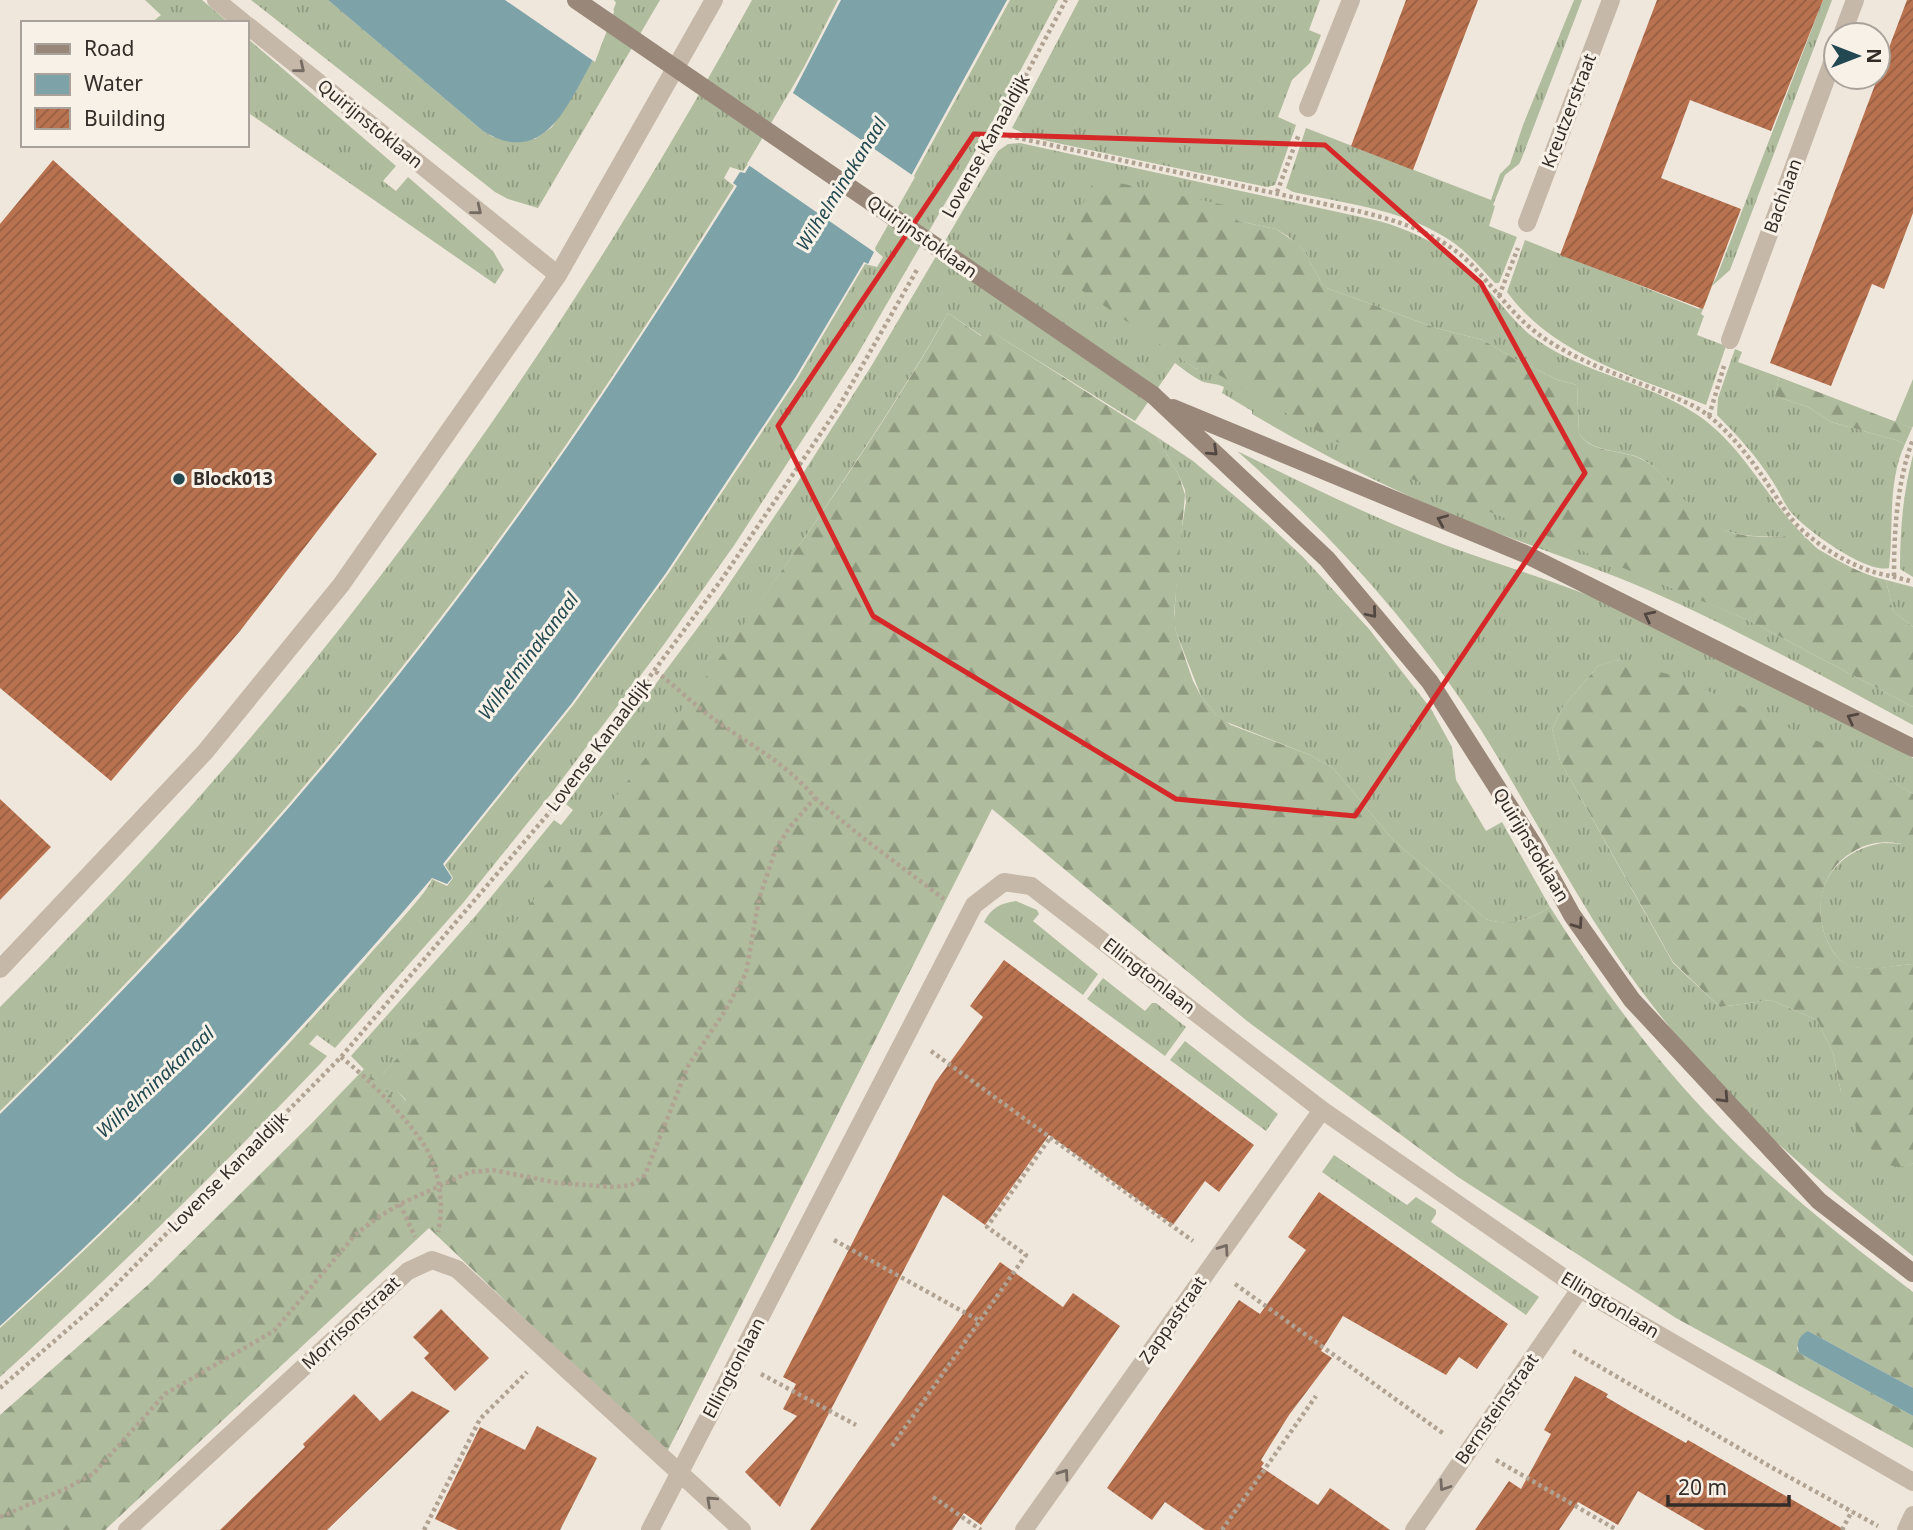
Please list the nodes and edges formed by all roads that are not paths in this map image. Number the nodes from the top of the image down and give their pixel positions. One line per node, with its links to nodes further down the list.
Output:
1 (216, 0): 7 (street, Quirijnstoklaan)
2 (576, 0): 15 (street, Quirijnstoklaan, bridge)
3 (714, 0): 13 (street)
4 (1351, 0): 11 (street)
5 (1611, 0): 12 (street, Kreutzerstraat)
6 (1855, 0): 8 (street)
7 (241, 21)
8 (1847, 21)
9 (248, 26): 13 (street, Quirijnstoklaan, one-way to 13)
10 (1822, 90): 14 (street, Bachlaan)
11 (1308, 108)
12 (1527, 223)
13 (558, 275): 17 (street)
14 (1730, 340)
15 (1158, 400): 16 (street, Quirijnstoklaan, one-way to 15); 19 (street, Quirijnstoklaan, one-way to 19)
16 (1913, 748)
17 (0, 969)
18 (1322, 1110): 20 (street, Ellingtonlaan); 21 (street, Ellingtonlaan); 27 (street, Zappastraat, one-way to 18)
19 (1913, 1273)
20 (1580, 1289): 22 (street, Ellingtonlaan); 28 (street, Bernsteinstraat, one-way to 28)
21 (680, 1472): 24 (street, Morrisonstraat); 25 (street, Ellingtonlaan); 26 (street, one-way to 21)
22 (1913, 1482)
23 (1913, 1515): 29 (street)
24 (127, 1530)
25 (650, 1530)
26 (742, 1530)
27 (1024, 1530)
28 (1414, 1530)
29 (1906, 1530)

